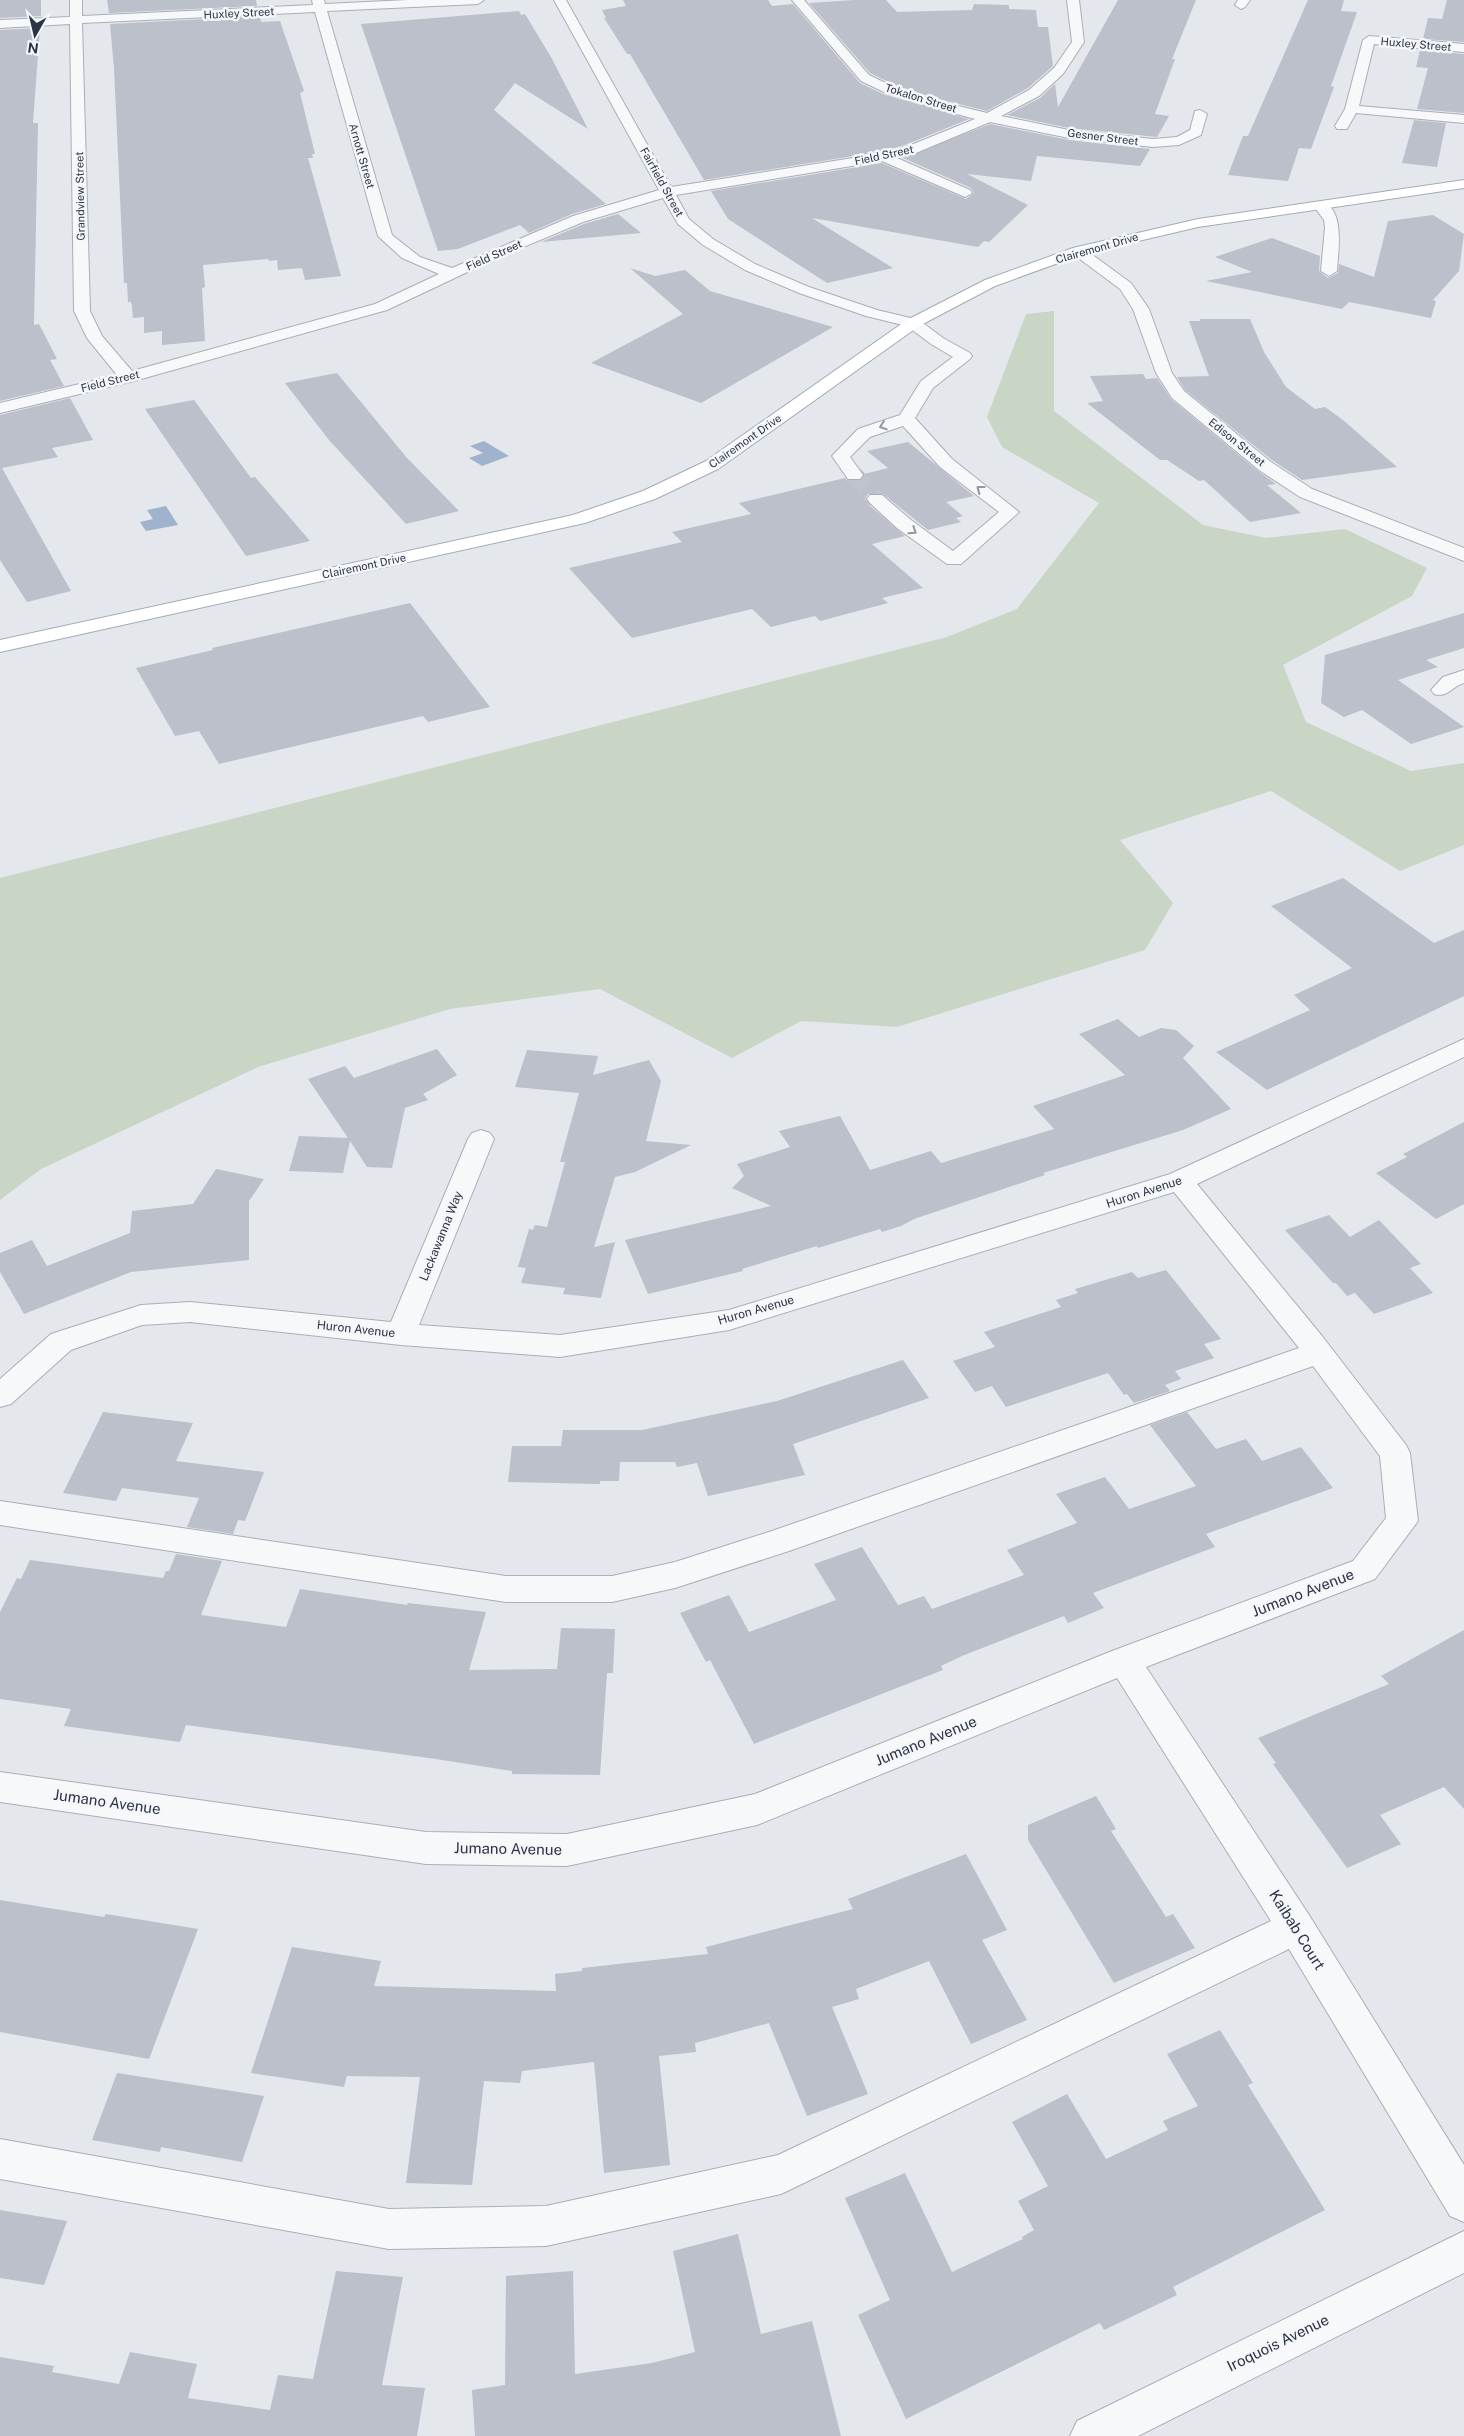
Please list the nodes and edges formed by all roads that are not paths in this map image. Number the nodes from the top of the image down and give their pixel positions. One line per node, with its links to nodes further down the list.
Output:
1 (76, 0): 7 (street, Grandview Street)
2 (478, 0): 6 (street, Huxley Street)
3 (560, 0): 19 (street, Fairfield Street)
4 (798, 0): 12 (street, Tokalon Street)
5 (1073, 0): 12 (street, Field Street)
6 (319, 4): 7 (street, Huxley Street); 24 (street, Arnott Street)
7 (77, 21): 8 (street, Huxley Street); 26 (street, Grandview Street)
8 (0, 24)
9 (1464, 48): 10 (street, Huxley Street)
10 (1352, 109): 13 (street); 14 (street)
11 (1200, 114): 12 (street, Gesner Street)
12 (990, 118): 17 (street, Field Street)
13 (1464, 119)
14 (1342, 126)
15 (1435, 130): 16 (street)
16 (1464, 132)
17 (884, 157): 19 (street, Field Street); 20 (street)
18 (1464, 184): 21 (main road, Clairemont Drive)
19 (668, 192): 24 (street, Field Street); 25 (street, Fairfield Street)
20 (965, 192)
21 (1320, 205): 22 (main road, Clairemont Drive); 23 (street)
22 (1078, 251): 25 (main road, Clairemont Drive); 31 (street, Edison Street)
23 (1329, 270)
24 (452, 273): 26 (street, Field Street)
25 (913, 322): 28 (street); 32 (main road, Clairemont Drive)
26 (128, 377): 27 (street, Field Street)
27 (0, 408)
28 (906, 419): 29 (street, one-way to 29); 30 (street, one-way to 28)
29 (854, 475)
30 (876, 499)
31 (1464, 555)
32 (0, 646)
33 (1464, 676): 34 (street)
34 (1441, 690)
35 (1464, 1047): 37 (street, Huron Avenue)
36 (481, 1139): 38 (street, Lackawanna Way)
37 (1180, 1181): 38 (street, Huron Avenue); 39 (street, Jumano Avenue)
38 (401, 1334): 40 (street, Huron Avenue)
39 (1318, 1352): 41 (street); 42 (street, Jumano Avenue)
40 (0, 1396)
41 (0, 1513)
42 (1124, 1661): 43 (street, Jumano Avenue); 44 (street, Kaibab Court)
43 (0, 1786)
44 (1296, 1927): 45 (street); 46 (street, Kaibab Court)
45 (0, 2159)
46 (1464, 2202)
47 (1464, 2251): 48 (street, Iroquois Avenue)
48 (1092, 2436)

